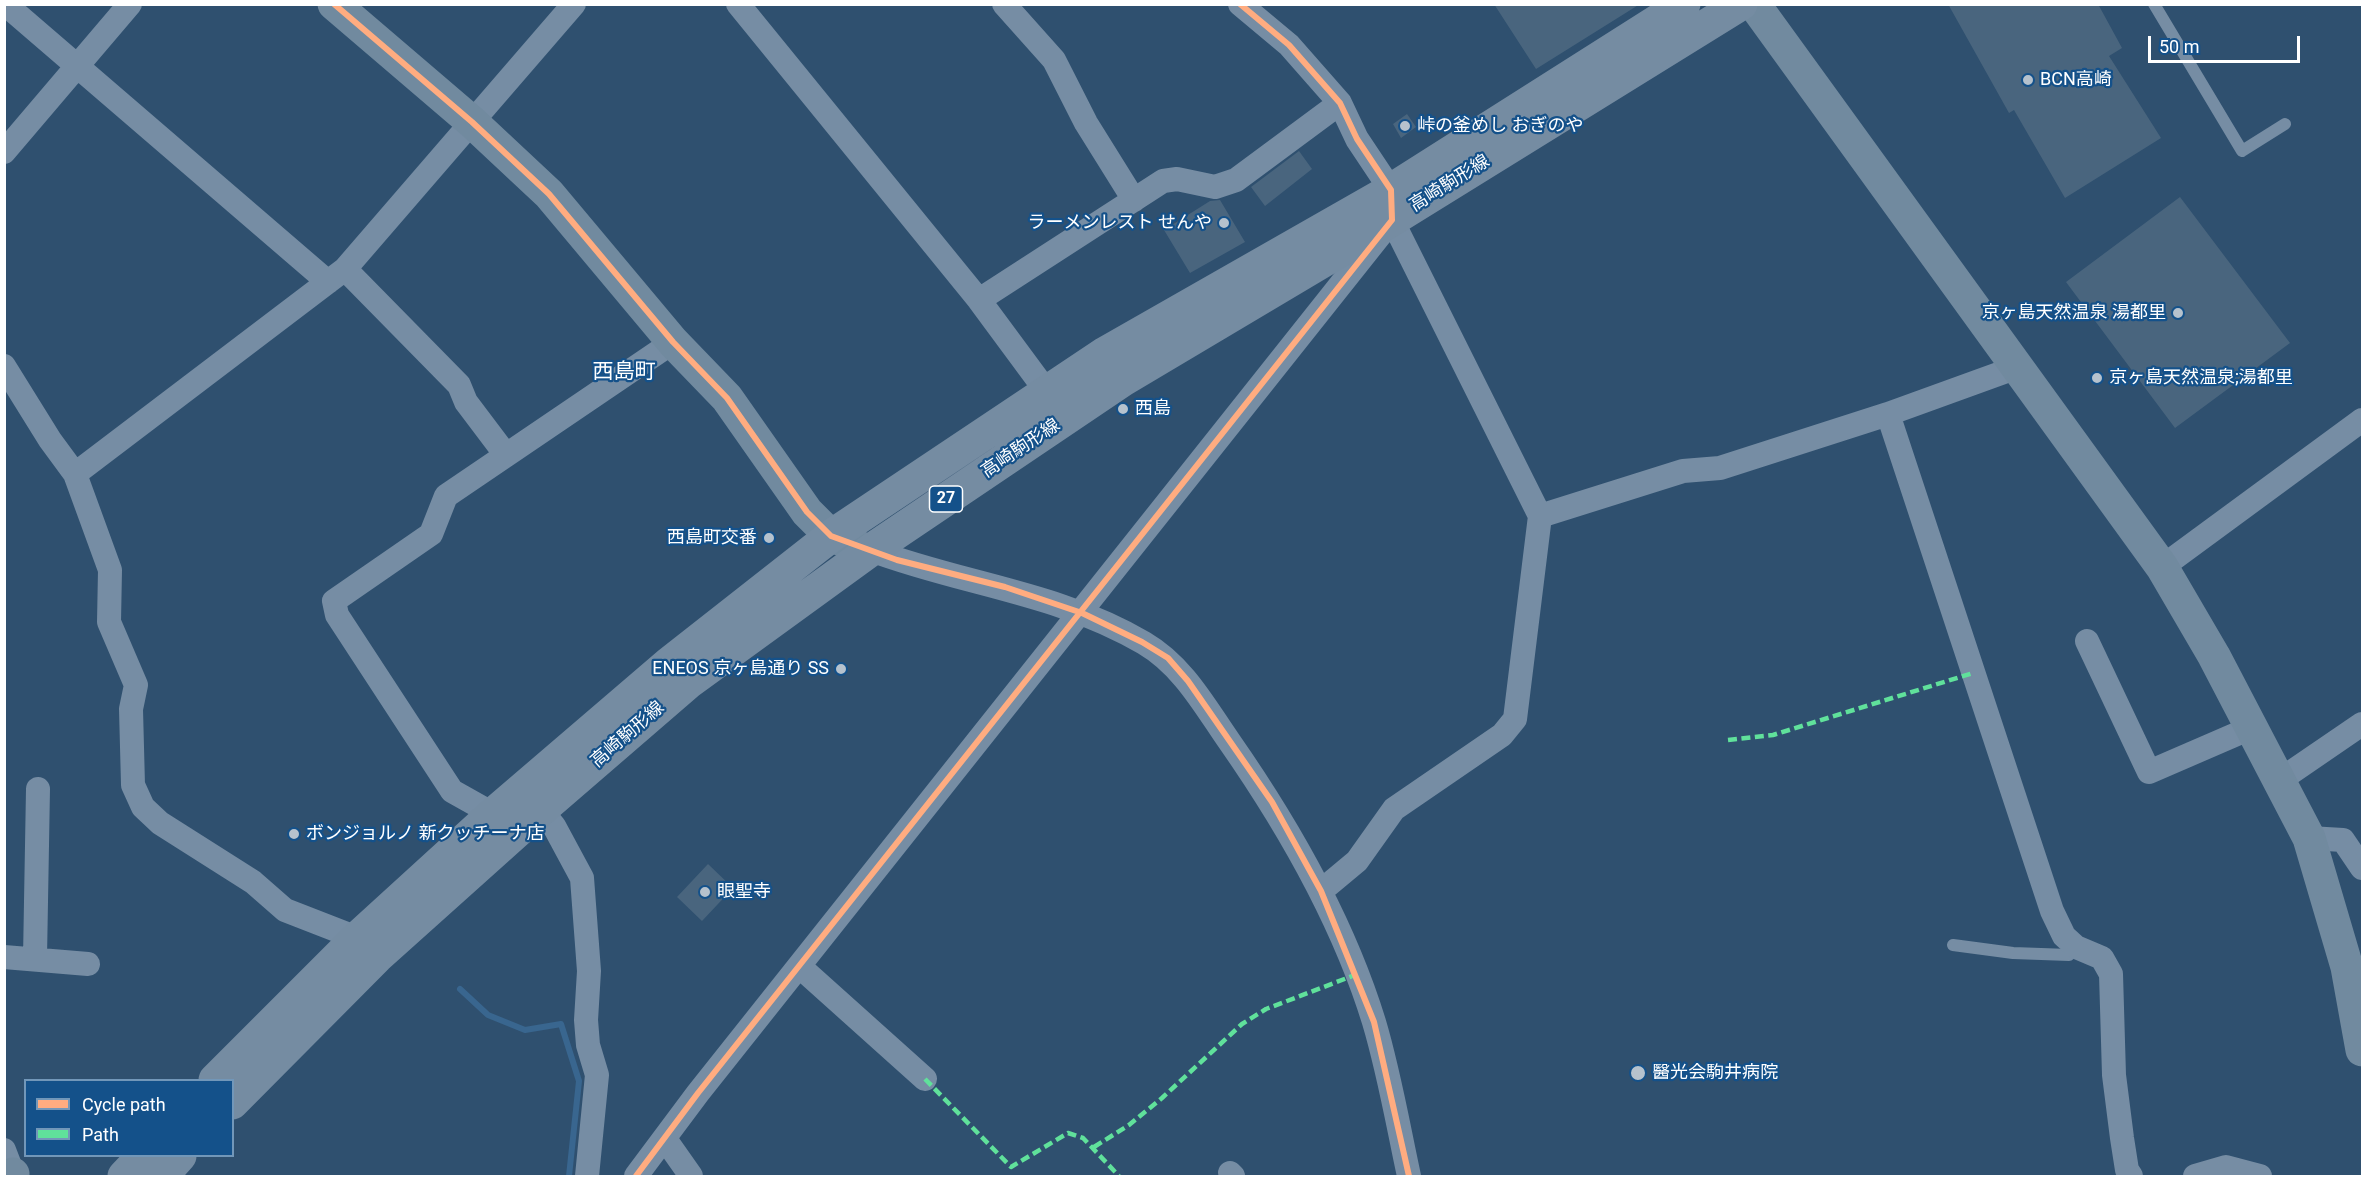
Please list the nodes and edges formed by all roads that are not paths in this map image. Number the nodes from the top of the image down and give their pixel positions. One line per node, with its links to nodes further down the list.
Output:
1 (4, 4): 12 (street)
2 (130, 4): 12 (street)
3 (334, 4): 14 (street)
4 (574, 4): 14 (street)
5 (738, 4): 20 (street)
6 (1004, 4): 17 (street)
7 (1240, 4): 13 (street)
8 (1684, 4): 18 (main road, 高崎駒形線 / 27)
9 (1741, 4): 18 (main road, 高崎駒形線 / 27)
10 (1754, 4): 23 (street)
11 (2154, 4): 15 (lane)
12 (77, 66): 16 (street); 19 (street)
13 (1340, 103): 17 (street); 18 (street)
14 (472, 122): 19 (street); 21 (street)
15 (2285, 124)
16 (4, 152)
17 (1134, 200): 20 (street)
18 (1392, 205): 24 (main road, 高崎駒形線 / 27); 29 (street); 31 (main road, 高崎駒形線 / 27); 33 (street)
19 (337, 276): 27 (street); 28 (street)
20 (979, 300): 24 (street)
21 (673, 342): 27 (street); 30 (street)
22 (4, 366): 28 (street)
23 (2015, 368): 25 (street); 32 (street)
24 (1047, 392): 30 (main road, 高崎駒形線 / 27)
25 (1888, 414): 29 (street); 46 (street)
26 (2362, 420): 32 (street)
27 (506, 455): 40 (street)
28 (75, 474): 44 (street)
29 (1540, 516): 43 (street)
30 (831, 536): 31 (street); 40 (main road, 高崎駒形線 / 27)
31 (871, 550): 33 (street); 39 (main road, 高崎駒形線 / 27)
32 (2162, 567): 36 (street)
33 (1082, 613): 43 (street); 50 (street)
34 (2086, 641): 36 (street)
35 (2362, 724): 37 (street)
36 (2253, 727): 37 (street)
37 (2280, 780): 41 (street)
38 (38, 789): 48 (street)
39 (541, 810): 54 (main road, 高崎駒形線 / 27); 60 (street)
40 (492, 814): 44 (main road, 高崎駒形線 / 27)
41 (2309, 838): 42 (street); 51 (street)
42 (2362, 868)
43 (1321, 891): 63 (street)
44 (357, 938): 52 (main road, 高崎駒形線 / 27)
45 (1953, 945): 46 (lane)
46 (2076, 947): 64 (street)
47 (4, 957): 48 (street)
48 (35, 958): 49 (street)
49 (88, 964)
50 (799, 966): 53 (street); 55 (street)
51 (2362, 1050)
52 (216, 1079)
53 (925, 1079)
54 (234, 1100)
55 (665, 1139): 61 (street); 62 (street)
56 (141, 1157): 58 (main road)
57 (178, 1157): 59 (main road)
58 (124, 1176)
59 (162, 1176)
60 (587, 1176)
61 (636, 1176)
62 (691, 1176)
63 (1409, 1176)
64 (2131, 1176)
65 (2195, 1176): 66 (street)
66 (2260, 1176)

